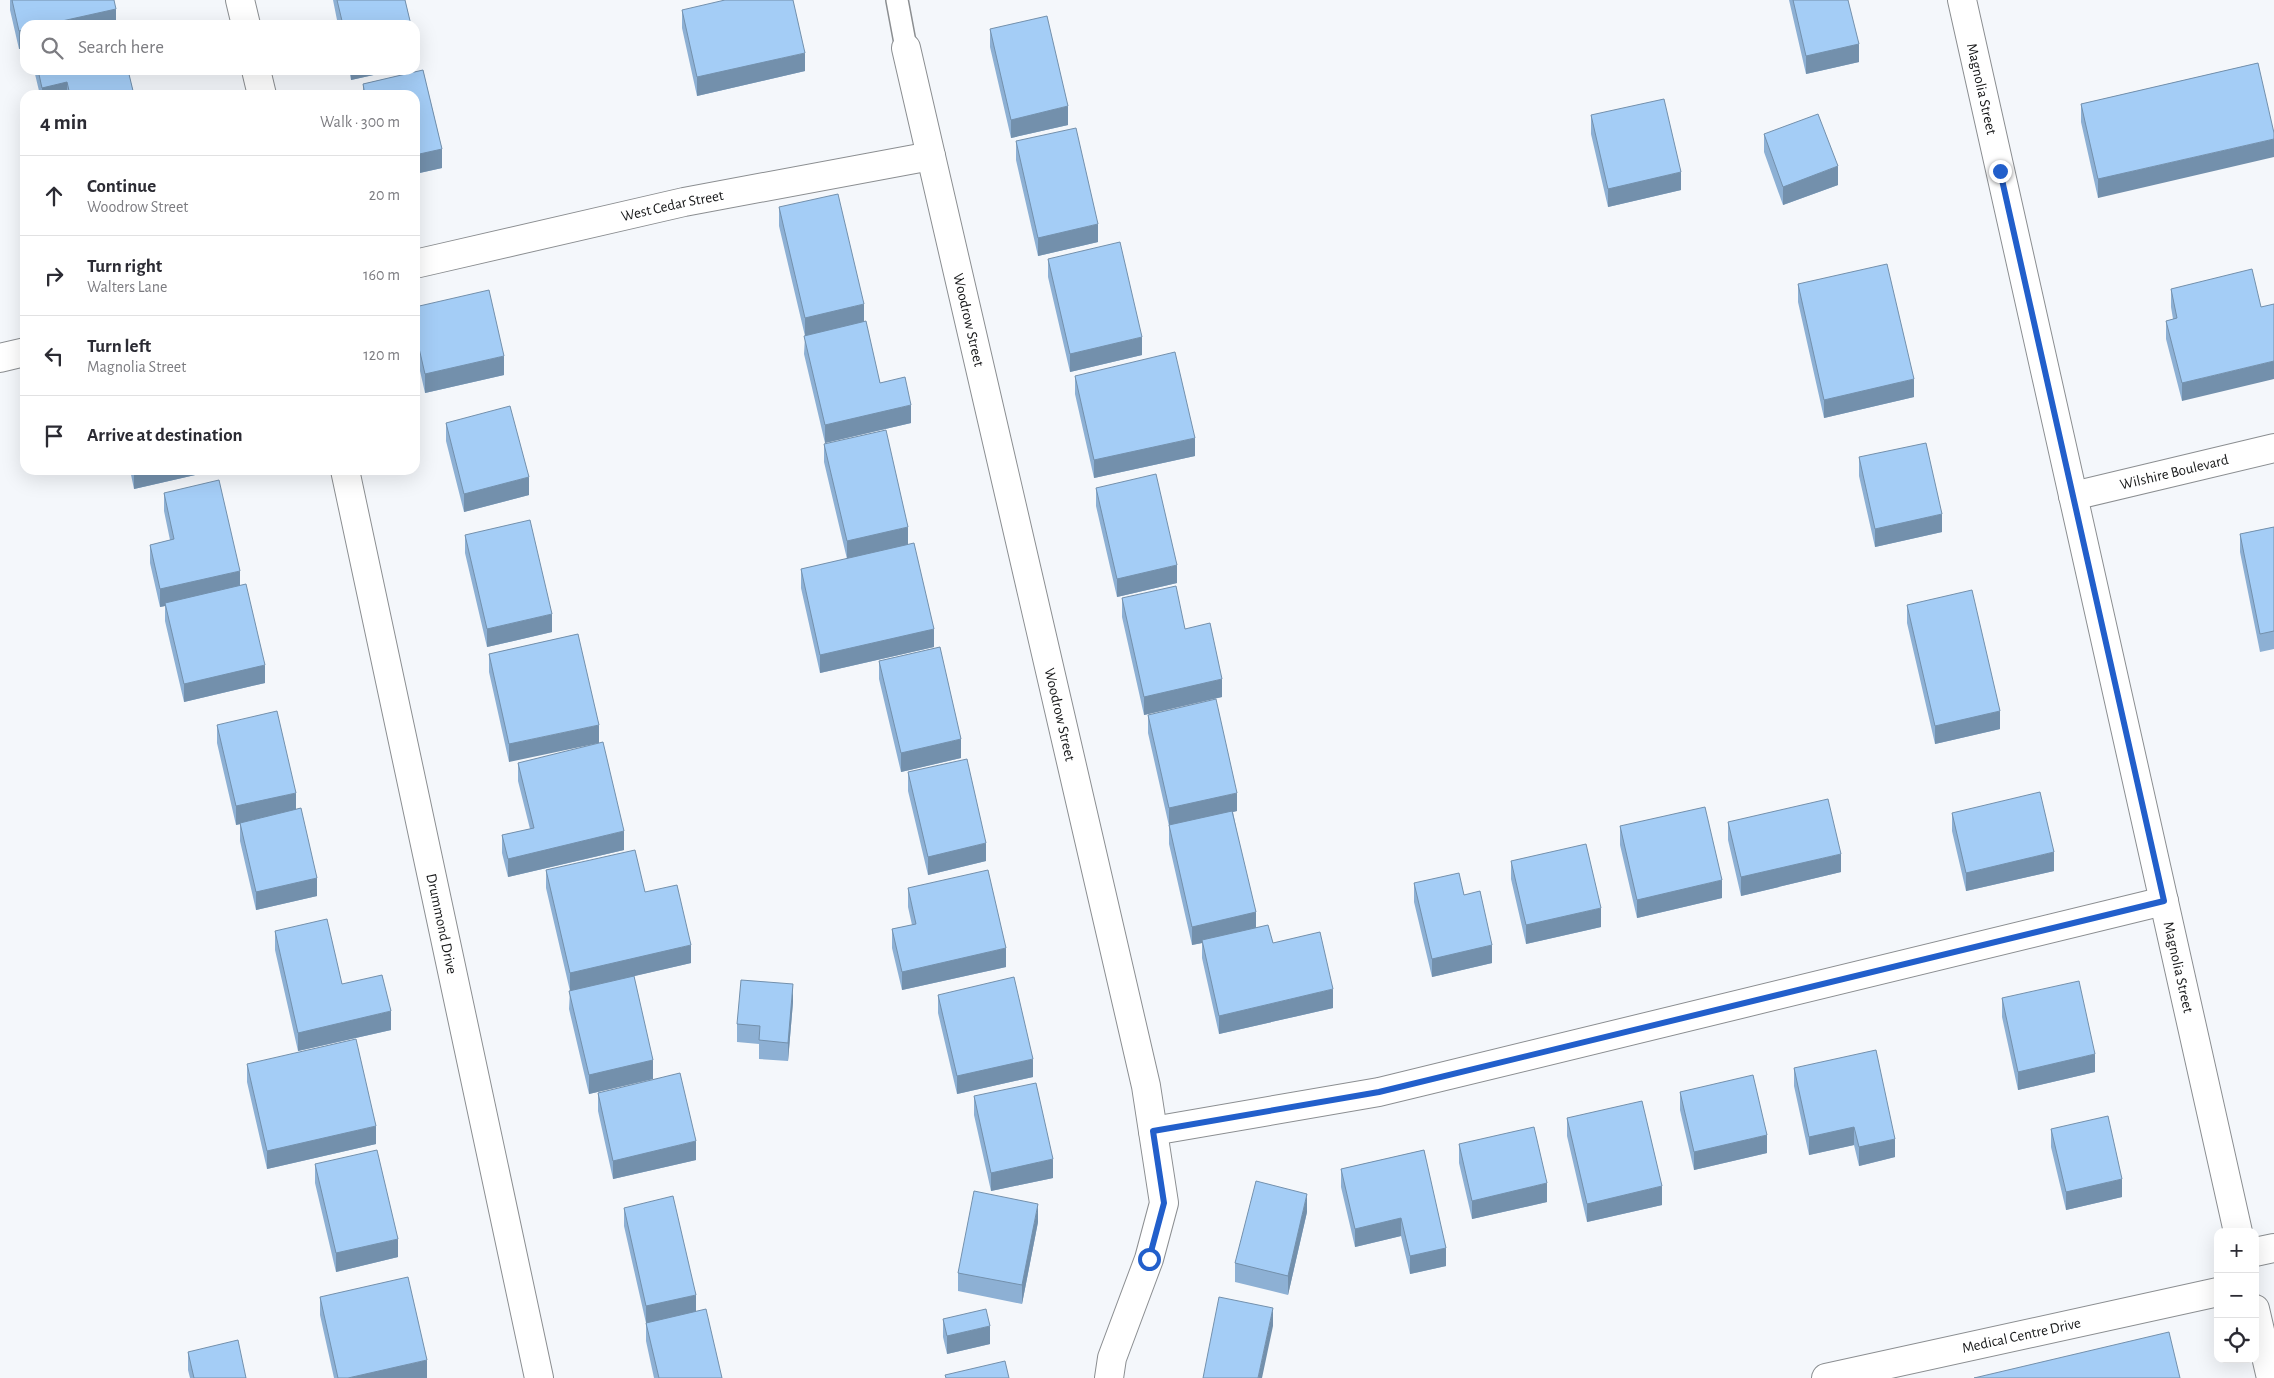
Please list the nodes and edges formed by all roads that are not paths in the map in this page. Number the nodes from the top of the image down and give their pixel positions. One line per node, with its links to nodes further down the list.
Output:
1 (240, 0): 4 (street)
2 (897, 0): 5 (lane)
3 (1962, 0): 14 (street, Magnolia Street)
4 (245, 20)
5 (906, 48): 8 (street, Woodrow Street)
6 (257, 75): 7 (street)
7 (261, 90)
8 (930, 156): 9 (street, West Cedar Street); 16 (street, Woodrow Street)
9 (420, 263)
10 (20, 353): 11 (street)
11 (0, 358)
12 (2274, 448): 14 (street, Wilshire Boulevard)
13 (346, 475): 23 (street, Drummond Drive)
14 (2073, 496): 15 (street, Magnolia Street)
15 (2164, 901): 16 (street); 17 (street, Magnolia Street)
16 (1153, 1131): 24 (street, Woodrow Street)
17 (2237, 1228)
18 (2274, 1248): 19 (street)
19 (2259, 1251)
20 (2214, 1293): 22 (street, Medical Centre Drive)
21 (2257, 1318): 25 (street)
22 (1840, 1376)
23 (539, 1378)
24 (1109, 1378)
25 (2271, 1378)

